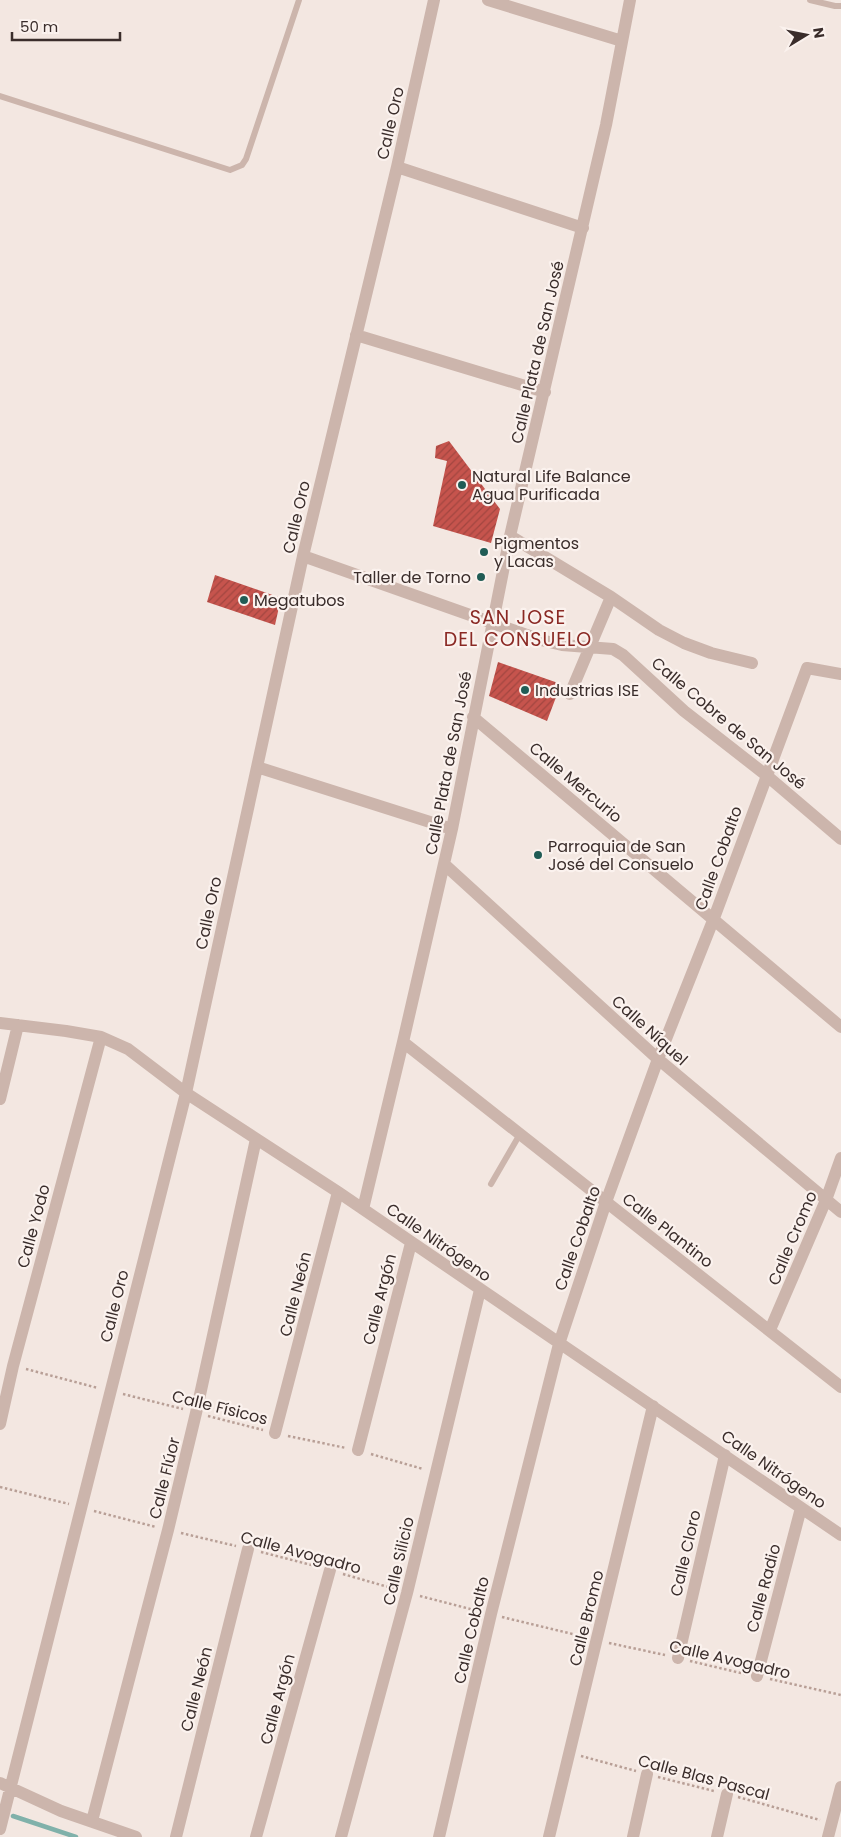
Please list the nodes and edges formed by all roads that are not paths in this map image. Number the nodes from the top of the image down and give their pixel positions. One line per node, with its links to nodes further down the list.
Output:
1 (299, 0): 8 (lane)
2 (434, 0): 9 (street, Calle Oro)
3 (488, 0): 7 (street)
4 (630, 0): 7 (street, Calle Plata de San José)
5 (810, 0): 6 (lane)
6 (841, 6)
7 (622, 41): 10 (street, Calle Plata de San José)
8 (0, 96)
9 (397, 166): 10 (street); 11 (street, Calle Oro)
10 (583, 228): 12 (street, Calle Plata de San José)
11 (356, 335): 12 (street); 14 (street, Calle Oro)
12 (545, 392): 13 (street, Calle Plata de San José)
13 (510, 536): 15 (street); 16 (street, Calle Plata de San José)
14 (304, 556): 16 (street, Calle Cobre de San José); 22 (street, Calle Oro)
15 (611, 597): 17 (street); 18 (street)
16 (492, 624): 17 (street, Calle Cobre de San José); 21 (street, Calle Plata de San José)
17 (590, 647): 20 (street); 23 (street, Calle Cobre de San José)
18 (752, 663)
19 (841, 674): 23 (street, Calle Cobalto)
20 (570, 694)
21 (473, 717): 24 (street, Calle Plata de San José); 27 (street, Calle Mercurio)
22 (257, 767): 24 (street); 34 (street, Calle Oro)
23 (766, 775): 25 (street, Calle Cobre de San José); 27 (street, Calle Cobalto)
24 (452, 829): 26 (street, Calle Plata de San José)
25 (841, 839)
26 (444, 864): 32 (street, Calle Plata de San José); 33 (street, Calle Níquel)
27 (714, 918): 30 (street, Calle Mercurio); 33 (street, Calle Cobalto)
28 (0, 1023): 29 (street, Calle Nitrógeno)
29 (18, 1025): 31 (street, Calle Nitrógeno); 35 (street)
30 (841, 1027)
31 (101, 1037): 34 (street, Calle Nitrógeno); 51 (street, Calle Yodo)
32 (404, 1042): 36 (street, Calle Plantino); 43 (street, Calle Plata de San José)
33 (658, 1060): 41 (street, Calle Níquel); 42 (street, Calle Cobalto)
34 (186, 1093): 37 (street, Calle Nitrógeno); 62 (street, Calle Oro)
35 (0, 1099)
36 (520, 1134): 39 (lane); 42 (street, Calle Plantino)
37 (256, 1139): 40 (street, Calle Nitrógeno); 65 (street, Calle Flúor)
38 (841, 1158): 41 (street, Calle Cromo)
39 (491, 1184)
40 (338, 1192): 43 (street, Calle Nitrógeno); 52 (street, Calle Neón)
41 (826, 1200): 44 (street, Calle Níquel); 47 (street, Calle Cromo)
42 (606, 1202): 47 (street, Calle Plantino); 48 (street, Calle Cobalto)
43 (363, 1209): 45 (street, Calle Nitrógeno)
44 (841, 1212)
45 (410, 1243): 46 (street, Calle Nitrógeno); 53 (street, Calle Argón)
46 (480, 1290): 48 (street, Calle Nitrógeno); 70 (street, Calle Silicio)
47 (770, 1330): 49 (street, Calle Plantino)
48 (558, 1344): 50 (street, Calle Nitrógeno); 71 (street, Calle Cobalto)
49 (841, 1387)
50 (653, 1406): 54 (street, Calle Nitrógeno); 72 (street, Calle Bromo)
51 (0, 1424)
52 (275, 1433)
53 (358, 1450)
54 (725, 1455): 55 (street, Calle Nitrógeno); 59 (street, Calle Cloro)
55 (801, 1508): 56 (street, Calle Nitrógeno); 60 (street, Calle Radio)
56 (841, 1535)
57 (248, 1549): 68 (street, Calle Neón)
58 (330, 1570): 69 (street, Calle Argón)
59 (678, 1658)
60 (757, 1676)
61 (647, 1774): 73 (street)
62 (5, 1785): 65 (street); 66 (street, Calle Oro)
63 (841, 1787): 75 (street)
64 (727, 1794): 74 (street)
65 (92, 1821): 67 (street)
66 (0, 1829)
67 (136, 1837)
68 (176, 1837)
69 (256, 1837)
70 (341, 1837)
71 (439, 1837)
72 (549, 1837)
73 (633, 1837)
74 (717, 1837)
75 (828, 1837)

